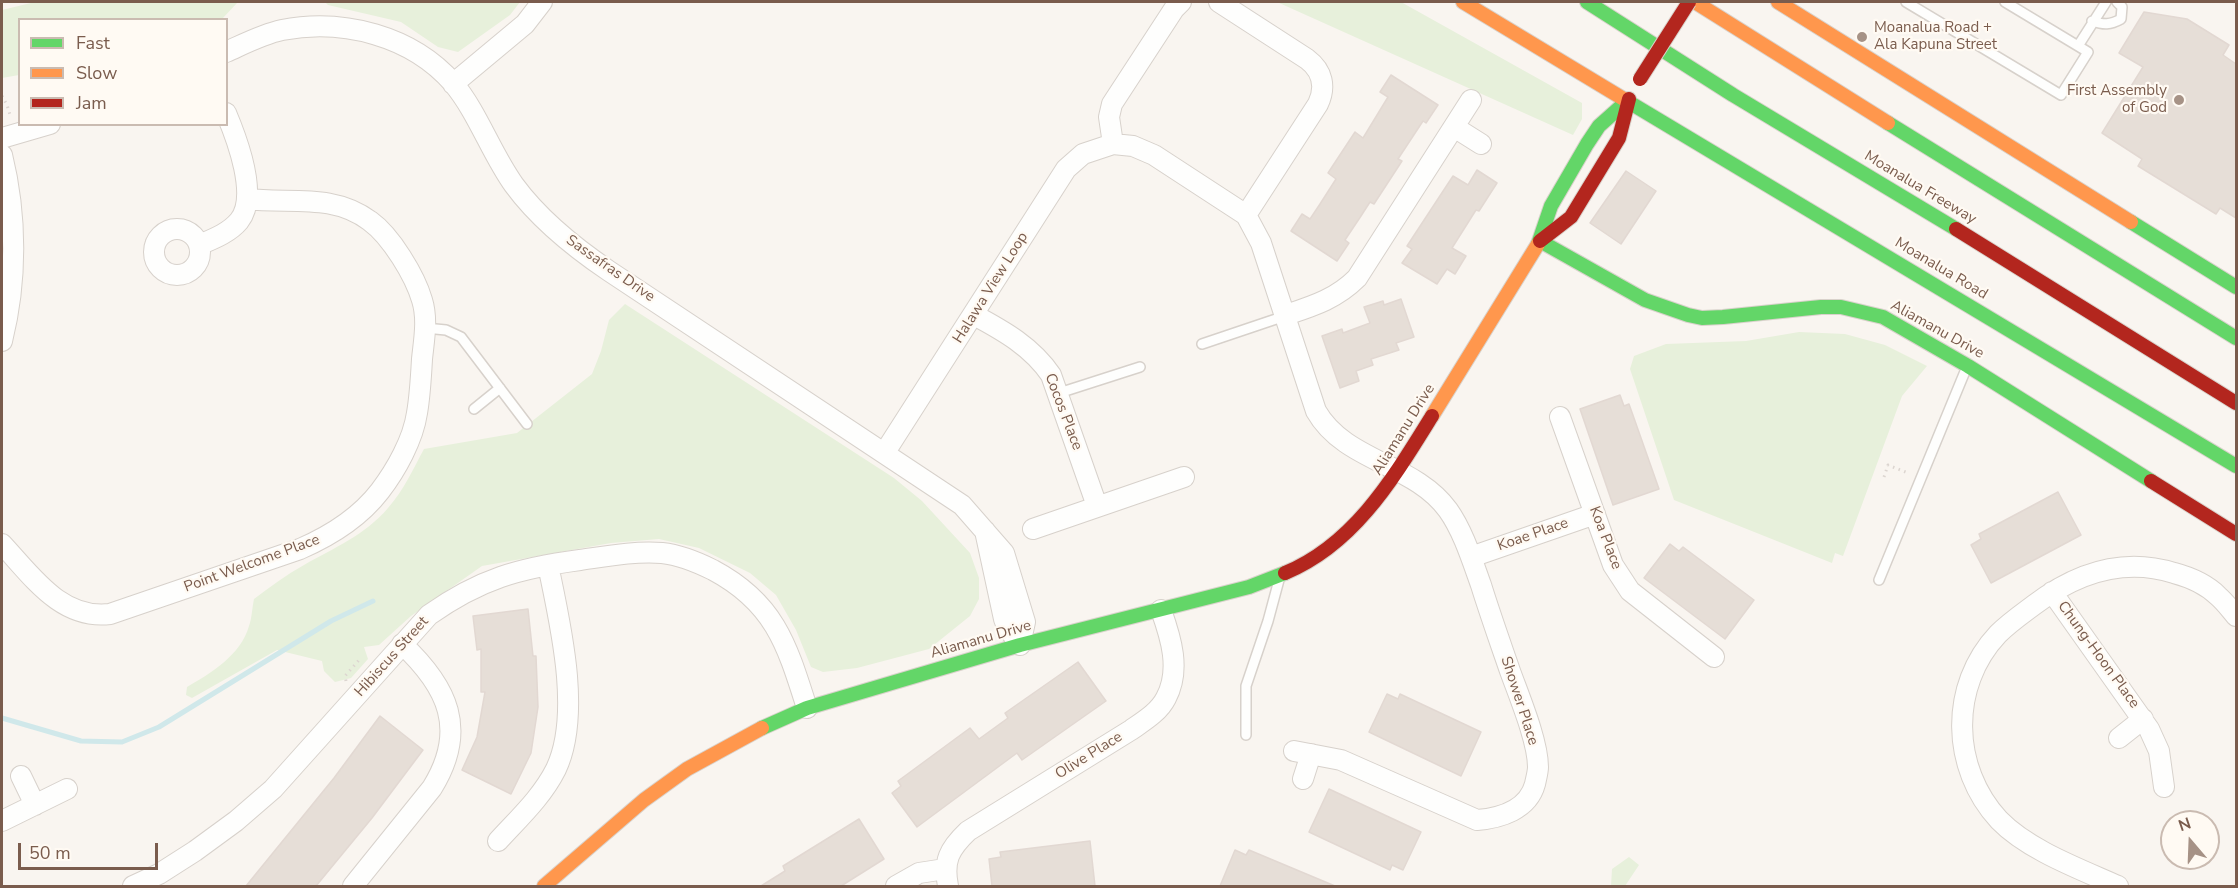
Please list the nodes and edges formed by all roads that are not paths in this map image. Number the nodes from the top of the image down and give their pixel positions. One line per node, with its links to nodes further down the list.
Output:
1 (542, 2): 16 (street)
2 (1181, 2): 23 (street)
3 (1219, 2): 27 (street)
4 (1462, 2): 18 (main road, Moanalua Road)
5 (1587, 2): 41 (main road, Moanalua Freeway)
6 (1689, 2): 18 (main road, bridge)
7 (1695, 2): 34 (main road)
8 (1778, 2): 30 (main road)
9 (1906, 2): 14 (lane)
10 (2005, 2): 14 (lane)
11 (2106, 2): 13 (lane)
12 (2117, 2): 13 (lane)
13 (2092, 21): 14 (lane)
14 (2078, 46)
15 (228, 51): 16 (street, Sassafras Drive)
16 (453, 84): 45 (street, Sassafras Drive)
17 (1471, 100): 21 (street)
18 (1628, 101): 28 (main road); 28 (main road); 46 (main road, Moanalua Road)
19 (228, 118): 26 (street)
20 (43, 126): 22 (street)
21 (1454, 127): 24 (street); 32 (street)
22 (2, 138)
23 (1113, 144): 27 (street, Halawa View Loop); 31 (street, Halawa View Loop)
24 (1481, 144)
25 (2, 155): 35 (street)
26 (247, 199): 29 (street); 33 (street, Point Welcome Place)
27 (1246, 215): 32 (street, Halawa View Loop)
28 (1540, 241): 37 (main road, Aliamanu Drive); 47 (main road, Aliamanu Drive)
29 (199, 245)
30 (2236, 287)
31 (975, 315): 40 (street, Cocos Place); 45 (street, Halawa View Loop)
32 (1286, 315): 36 (lane); 47 (street, Halawa View Loop)
33 (425, 328): 39 (lane); 53 (street, Point Welcome Place)
34 (2236, 338)
35 (2, 341)
36 (1202, 344)
37 (1968, 366): 52 (main road, Aliamanu Drive); 57 (lane)
38 (1140, 367): 40 (lane)
39 (500, 388): 42 (lane); 44 (lane)
40 (1059, 393): 49 (street, Cocos Place)
41 (2236, 403)
42 (474, 409)
43 (1560, 417): 50 (street, Koa Place)
44 (527, 424)
45 (885, 452): 62 (street, Sassafras Drive)
46 (2236, 466)
47 (1399, 471): 54 (street, Shower Place); 56 (main road, Aliamanu Drive)
48 (1184, 477): 49 (street)
49 (1097, 506): 51 (street)
50 (1595, 514): 54 (street, Koae Place); 63 (street, Koa Place)
51 (1033, 529)
52 (2236, 534)
53 (2, 544)
54 (1471, 557): 69 (street, Shower Place)
55 (548, 565): 61 (street, Hibiscus Street); 64 (street, Hibiscus Street); 74 (street)
56 (1280, 575): 59 (main road, Aliamanu Drive); 66 (lane)
57 (1878, 580)
58 (2052, 592): 60 (street); 65 (street, Chung-Hoon Place); 81 (street)
59 (1161, 610): 62 (main road, Aliamanu Drive); 75 (street, Olive Place)
60 (2236, 616)
61 (402, 644): 76 (street, Hibiscus Street); 78 (street)
62 (1020, 645): 64 (main road, Aliamanu Drive)
63 (1714, 657)
64 (807, 708): 79 (main road, Aliamanu Drive)
65 (2143, 719): 67 (street, Chung-Hoon Place); 70 (street, Chung-Hoon Place)
66 (1246, 735)
67 (2119, 738)
68 (21, 776): 72 (street)
69 (1303, 779)
70 (2164, 787)
71 (67, 789): 72 (street)
72 (35, 805): 73 (street)
73 (2, 822)
74 (498, 841)
75 (947, 878): 80 (street, Olive Place)
76 (162, 880): 77 (street, Hibiscus Street)
77 (133, 886)
78 (352, 886)
79 (544, 886)
80 (896, 886)
81 (2118, 886)

